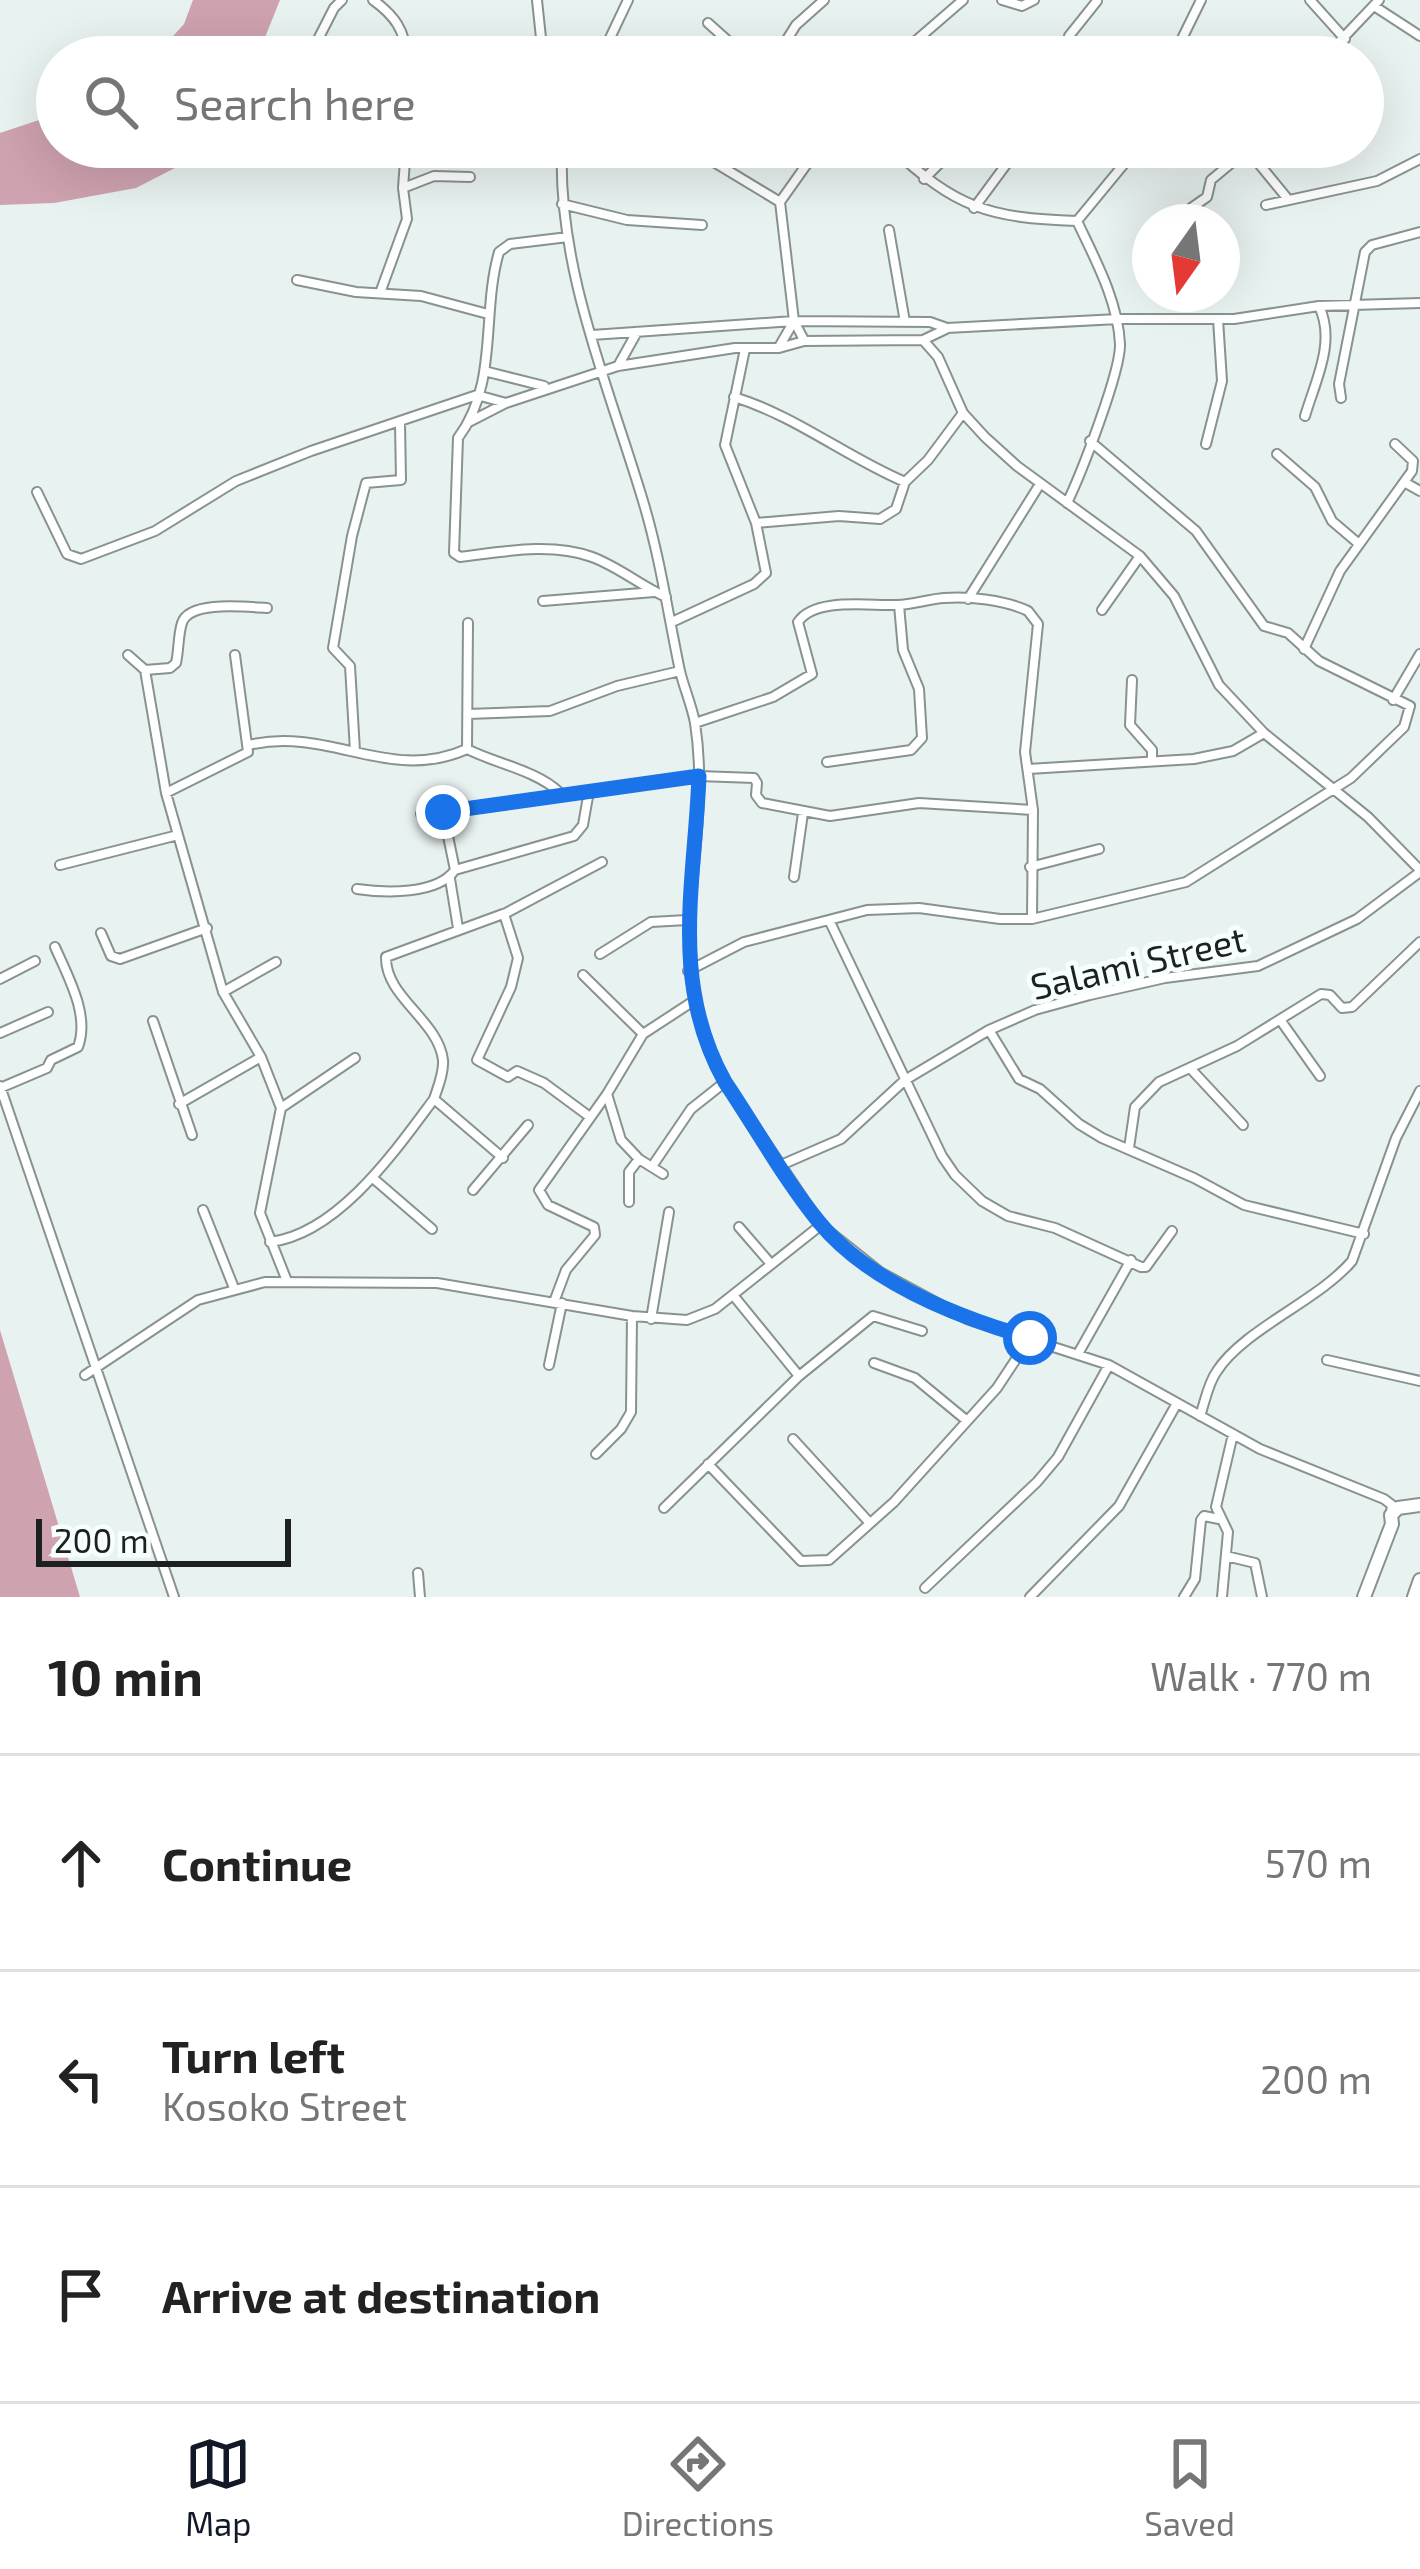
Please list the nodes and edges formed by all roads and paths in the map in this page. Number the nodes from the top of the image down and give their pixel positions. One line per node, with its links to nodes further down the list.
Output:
1 (342, 0): 14 (street)
2 (373, 0): 15 (street)
3 (537, 0): 16 (street)
4 (628, 0): 17 (street)
5 (824, 0): 19 (street)
6 (963, 0): 20 (street)
7 (1002, 0): 8 (street)
8 (1034, 0)
9 (1201, 0): 22 (street)
10 (1310, 0): 23 (street)
11 (1097, 1): 21 (street)
12 (1376, 3): 24 (street); 25 (street)
13 (709, 23): 18 (street)
14 (320, 36)
15 (404, 36)
16 (541, 36)
17 (612, 36)
18 (722, 36)
19 (789, 36)
20 (921, 36)
21 (1069, 36)
22 (1183, 36)
23 (1342, 36)
24 (1348, 36)
25 (1420, 36)
26 (1420, 159): 40 (street)
27 (404, 168): 39 (street)
28 (562, 168): 42 (street)
29 (724, 168): 41 (street)
30 (804, 168): 41 (street)
31 (913, 168): 38 (street)
32 (934, 168): 38 (street)
33 (1004, 168): 45 (street)
34 (1121, 168): 46 (street)
35 (1225, 168): 43 (street)
36 (1262, 168): 40 (street)
37 (470, 178): 39 (street)
38 (924, 178): 45 (street)
39 (403, 188): 52 (street)
40 (1287, 198): 44 (street)
41 (780, 202): 59 (street)
42 (562, 204): 47 (street); 50 (street)
43 (1197, 204)
44 (1266, 205)
45 (974, 208): 46 (street)
46 (1077, 221): 57 (street)
47 (702, 225)
48 (889, 230): 60 (street)
49 (1420, 232): 54 (street)
50 (568, 237): 56 (street); 63 (street)
51 (297, 280): 52 (street)
52 (380, 293): 56 (street)
53 (1420, 303): 54 (street)
54 (1357, 306): 55 (street); 74 (street)
55 (1319, 307): 58 (street); 77 (street)
56 (488, 314): 69 (street)
57 (1118, 319): 58 (street); 61 (street); 80 (street)
58 (1218, 319): 82 (street)
59 (794, 321): 60 (street); 62 (street); 65 (street); 66 (street)
60 (905, 322): 61 (street)
61 (947, 328): 64 (street)
62 (638, 331): 63 (street); 68 (street)
63 (592, 335): 70 (street)
64 (923, 340): 65 (street); 76 (street)
65 (804, 341): 66 (street)
66 (778, 348): 67 (street)
67 (745, 349): 68 (street); 73 (street)
68 (618, 366): 70 (street)
69 (488, 372): 71 (street); 72 (street)
70 (603, 372): 71 (street); 94 (street)
71 (548, 387): 75 (street)
72 (477, 395): 75 (street); 78 (street); 79 (street)
73 (734, 397): 84 (street); 90 (street)
74 (1341, 398)
75 (506, 403): 78 (street)
76 (963, 413): 84 (street); 86 (street)
77 (1305, 416)
78 (470, 422): 93 (street)
79 (400, 423): 88 (street); 115 (street)
80 (1090, 442): 89 (street); 102 (street)
81 (1395, 443): 85 (street)
82 (1206, 444)
83 (1276, 454): 91 (street)
84 (905, 482): 90 (street)
85 (1404, 482): 87 (street); 91 (street)
86 (1040, 484): 89 (street); 95 (street)
87 (1420, 490)
88 (37, 492)
89 (1067, 503): 92 (street)
90 (755, 523): 100 (street)
91 (1359, 544): 102 (street)
92 (1140, 556): 99 (street); 112 (street)
93 (655, 592): 94 (street); 96 (street)
94 (668, 598): 100 (street)
95 (968, 599): 97 (street); 118 (street)
96 (543, 601)
97 (898, 605): 111 (street); 117 (street)
98 (267, 608): 106 (street)
99 (1102, 610)
100 (672, 622): 107 (street)
101 (468, 623): 110 (street)
102 (1303, 650): 109 (street)
103 (1420, 654): 109 (street)
104 (128, 655): 106 (street)
105 (236, 655): 113 (street)
106 (145, 670): 122 (street)
107 (680, 671): 110 (street); 111 (street)
108 (1132, 680): 116 (street)
109 (1393, 700): 120 (street)
110 (468, 714): 114 (street)
111 (695, 723): 119 (street)
112 (1264, 733): 116 (street); 120 (street)
113 (249, 745): 115 (street); 122 (street)
114 (467, 749): 115 (street); 123 (street)
115 (355, 751)
116 (1152, 760): 118 (street)
117 (827, 762)
118 (1028, 769): 124 (street)
119 (699, 776): 121 (street); 126 (street); 138 (street)
120 (1331, 790): 133 (street); 140 (street)
121 (590, 791): 123 (street); 134 (street)
122 (166, 793): 128 (street)
123 (561, 793): 125 (street)
124 (1033, 811): 126 (street); 132 (street)
125 (443, 812): 127 (street); 134 (street)
126 (803, 813): 135 (street)
127 (421, 814)
128 (178, 835): 131 (street); 141 (street)
129 (1099, 848): 132 (street)
130 (602, 862): 137 (street)
131 (60, 865)
132 (1030, 867): 140 (street)
133 (1420, 871): 157 (street, Salami Street)
134 (452, 874): 136 (street); 142 (street)
135 (794, 878)
136 (358, 889)
137 (504, 914): 142 (street); 172 (street)
138 (687, 920): 146 (street); 149 (street)
139 (829, 920): 140 (street); 149 (street); 164 (street)
140 (1032, 920)
141 (207, 928): 143 (street); 152 (street)
142 (458, 928): 169 (street)
143 (101, 933)
144 (1420, 942): 156 (street)
145 (55, 947): 166 (street)
146 (600, 954)
147 (35, 962): 151 (street)
148 (276, 962): 152 (street)
149 (688, 970): 153 (street)
150 (583, 975): 159 (street)
151 (0, 979)
152 (223, 992): 160 (street)
153 (695, 1000): 159 (street); 165 (street)
154 (48, 1012): 158 (street)
155 (153, 1021): 170 (street)
156 (1281, 1021): 162 (street); 163 (street)
157 (989, 1030): 164 (street, Salami Street); 176 (street)
158 (0, 1034)
159 (643, 1034): 167 (street)
160 (261, 1057): 170 (street); 171 (street)
161 (356, 1058): 171 (street)
162 (1190, 1068): 174 (street); 176 (street)
163 (1320, 1076)
164 (905, 1080): 180 (street); 193 (street)
165 (725, 1082): 179 (street); 180 (street)
166 (0, 1087): 208 (street)
167 (607, 1094): 172 (street); 178 (street)
168 (1418, 1097): 191 (street)
169 (434, 1099): 177 (street); 182 (street)
170 (178, 1104): 175 (street)
171 (281, 1108): 192 (street)
172 (590, 1117): 198 (street)
173 (528, 1125): 177 (street)
174 (1243, 1125)
175 (192, 1135)
176 (1129, 1148): 191 (street)
177 (502, 1158): 183 (street)
178 (639, 1160): 179 (street); 184 (street)
179 (653, 1165): 181 (street)
180 (781, 1165): 187 (street)
181 (663, 1174)
182 (374, 1179): 189 (street); 192 (street)
183 (472, 1190)
184 (629, 1202)
185 (203, 1210): 196 (street)
186 (669, 1212): 200 (street)
187 (821, 1225): 194 (street); 202 (street)
188 (739, 1227): 194 (street)
189 (432, 1229)
190 (1172, 1231): 193 (street)
191 (1364, 1234): 213 (street)
192 (270, 1242): 195 (street)
193 (1131, 1260): 203 (street)
194 (771, 1264): 197 (street)
195 (287, 1281): 196 (street); 198 (street)
196 (234, 1288): 208 (street)
197 (733, 1294): 200 (street); 210 (street)
198 (558, 1303): 199 (street); 206 (street)
199 (632, 1316): 200 (street); 217 (street)
200 (651, 1319)
201 (922, 1330): 210 (street)
202 (1030, 1338): 203 (street); 214 (street)
203 (1079, 1352): 207 (street)
204 (1327, 1360): 211 (street)
205 (874, 1363): 214 (street)
206 (549, 1365)
207 (1109, 1365): 212 (street); 227 (street)
208 (97, 1370): 209 (street); 228 (street)
209 (85, 1375)
210 (800, 1376): 218 (street)
211 (1420, 1381)
212 (1176, 1405): 213 (street); 230 (street)
213 (1200, 1417): 215 (street)
214 (966, 1420): 223 (street)
215 (1233, 1434): 221 (street); 222 (street)
216 (793, 1439): 223 (street)
217 (596, 1454)
218 (708, 1464): 220 (street); 223 (street)
219 (1419, 1504): 221 (main road)
220 (664, 1508)
221 (1390, 1515): 234 (main road)
222 (1219, 1519): 224 (street); 231 (street)
223 (868, 1521)
224 (1226, 1556): 232 (street); 233 (street)
225 (418, 1573): 229 (street)
226 (1420, 1580): 235 (main road)
227 (925, 1588)
228 (174, 1597)
229 (420, 1597)
230 (1030, 1597)
231 (1184, 1597)
232 (1222, 1597)
233 (1262, 1597)
234 (1364, 1597)
235 (1414, 1597)

